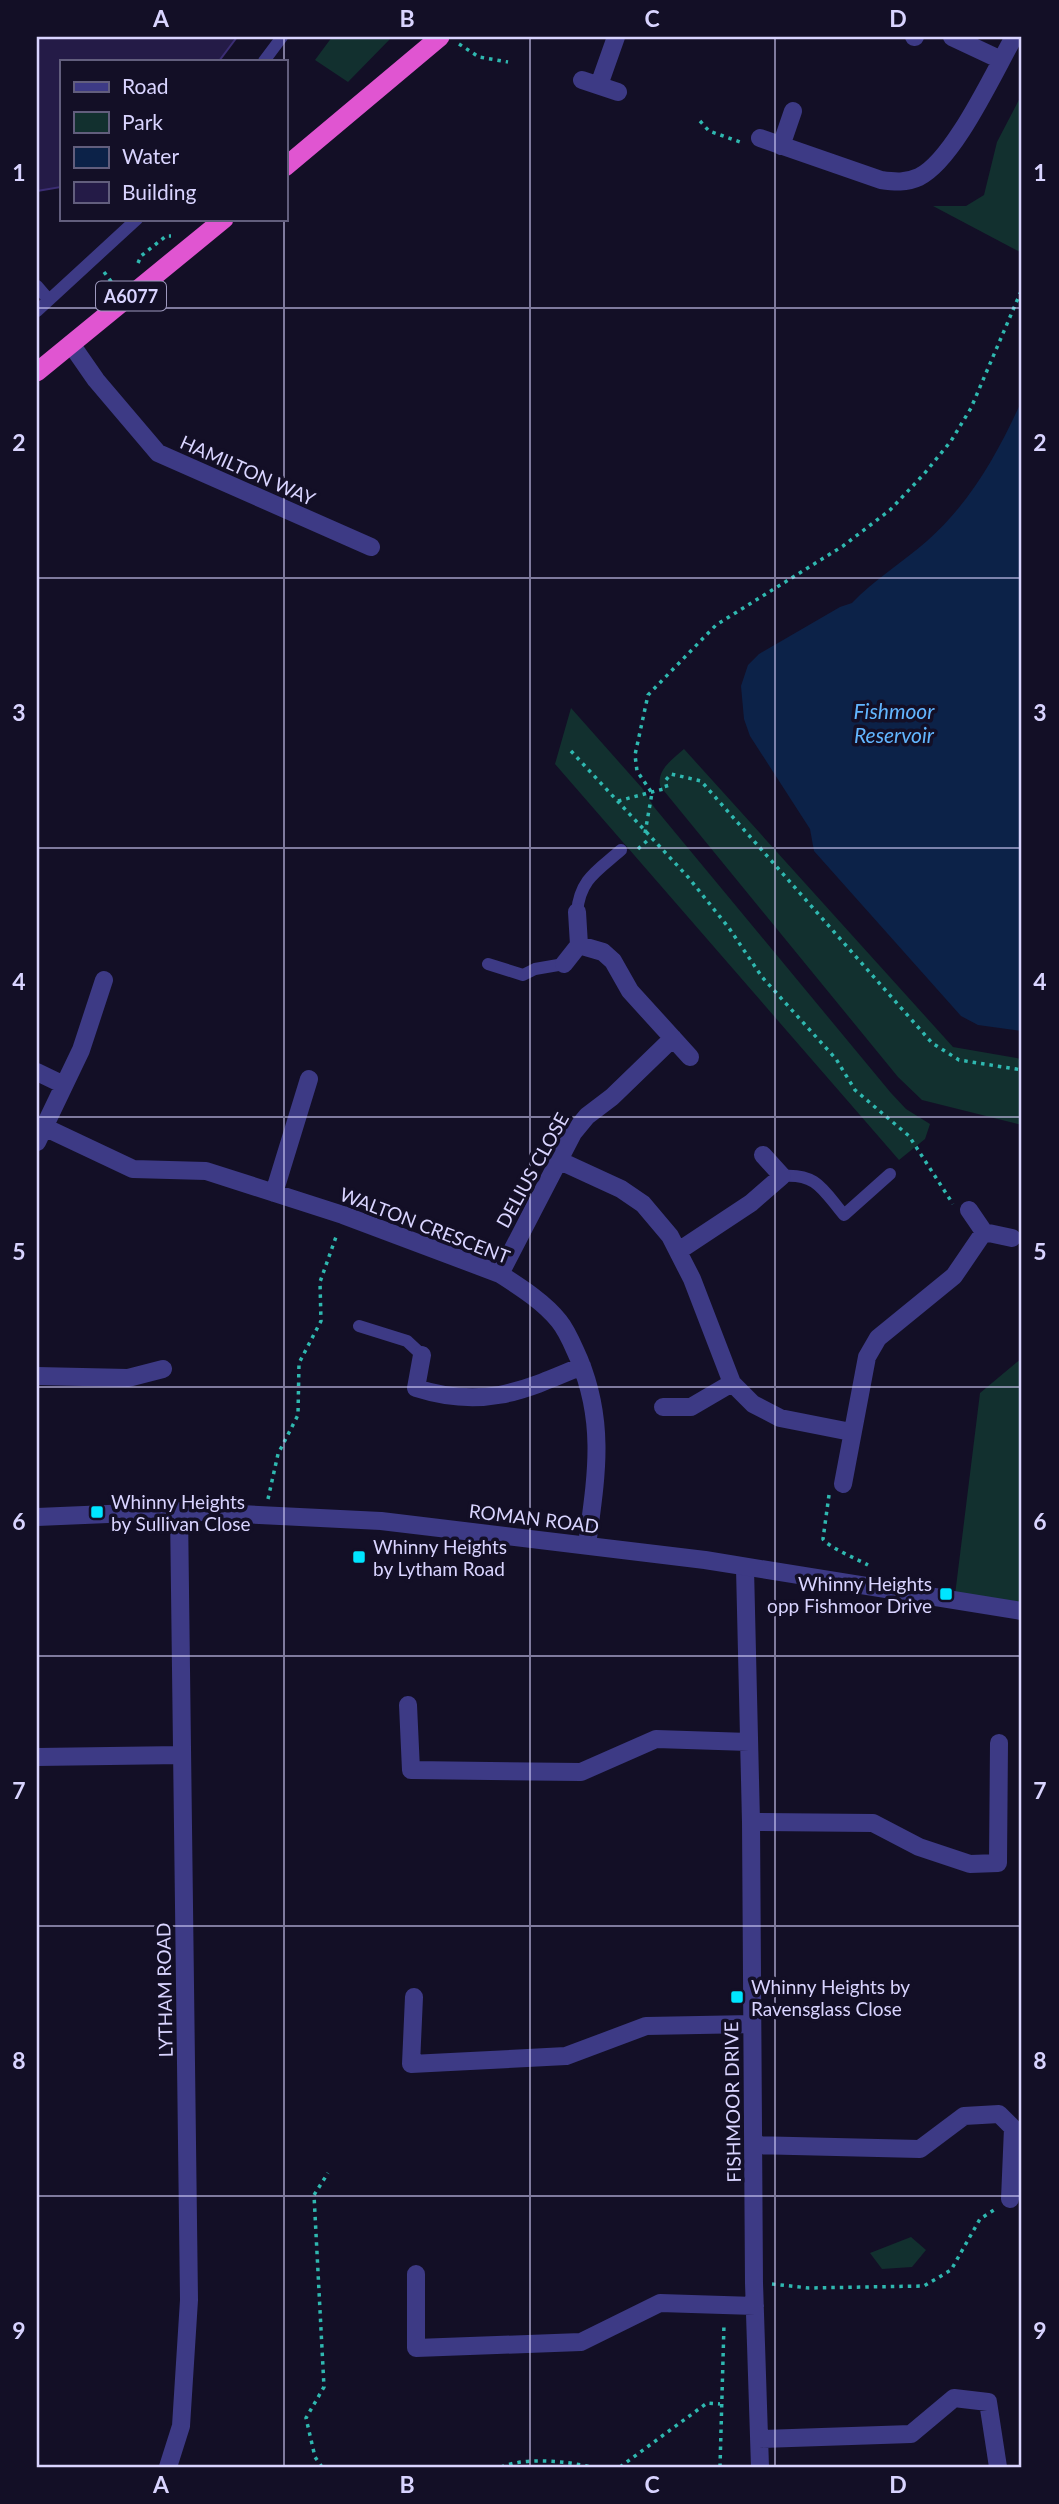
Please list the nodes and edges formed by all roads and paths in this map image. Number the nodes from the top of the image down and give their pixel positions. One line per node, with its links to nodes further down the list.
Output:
1 (282, 37): 7 (lane)
2 (440, 37): 15 (highway)
3 (616, 37): 10 (street)
4 (952, 37): 8 (street)
5 (1014, 37): 8 (street)
6 (461, 47): 9 (path)
7 (265, 60)
8 (1001, 60): 14 (street)
9 (508, 62)
10 (618, 92)
11 (793, 111): 14 (street)
12 (700, 121): 13 (path)
13 (760, 138): 14 (street)
14 (781, 146)
15 (287, 165)
16 (223, 220): 22 (highway, A6077)
17 (129, 221): 20 (lane)
18 (37, 286): 20 (lane)
19 (1022, 289): 26 (path)
20 (49, 300): 21 (lane)
21 (37, 311)
22 (71, 344): 23 (highway, A6077); 24 (street, HAMILTON WAY)
23 (37, 372)
24 (371, 547)
25 (570, 751): 27 (path)
26 (652, 793): 27 (path); 28 (path); 37 (path)
27 (618, 801): 28 (path)
28 (645, 834): 47 (path)
29 (621, 850): 30 (lane)
30 (577, 912): 31 (street)
31 (579, 945): 33 (street); 35 (street)
32 (488, 964): 33 (lane)
33 (564, 964)
34 (104, 980): 40 (street)
35 (673, 1038): 36 (street); 43 (street, DELIUS CLOSE)
36 (690, 1057)
37 (1022, 1070)
38 (37, 1072): 40 (street)
39 (309, 1079): 46 (street)
40 (64, 1085): 41 (street)
41 (41, 1135): 46 (street, WALTON CRESCENT)
42 (763, 1155): 45 (street)
43 (558, 1160): 51 (street); 52 (street, DELIUS CLOSE)
44 (890, 1174): 45 (lane)
45 (782, 1176): 51 (street)
46 (274, 1193): 48 (street, WALTON CRESCENT)
47 (969, 1210): 49 (street)
48 (344, 1215): 52 (street, WALTON CRESCENT); 63 (path)
49 (984, 1232): 50 (street); 60 (street)
50 (1012, 1238)
51 (680, 1250): 58 (street)
52 (500, 1274): 55 (street, WALTON CRESCENT)
53 (359, 1326): 54 (lane)
54 (422, 1354): 55 (street)
55 (582, 1366): 65 (street, WALTON CRESCENT)
56 (163, 1369): 57 (street)
57 (37, 1376)
58 (732, 1383): 59 (street); 60 (street)
59 (663, 1407)
60 (851, 1432): 61 (street)
61 (843, 1484): 67 (path)
62 (179, 1511): 63 (street, ROMAN ROAD); 64 (street, ROMAN ROAD); 72 (street, LYTHAM ROAD)
63 (264, 1515): 65 (street, ROMAN ROAD)
64 (37, 1517)
65 (587, 1545): 66 (street, ROMAN ROAD)
66 (744, 1568): 67 (street, ROMAN ROAD); 70 (street, FISHMOOR DRIVE)
67 (890, 1590): 68 (street, ROMAN ROAD)
68 (1022, 1611)
69 (408, 1705): 70 (street)
70 (749, 1742): 74 (street, FISHMOOR DRIVE)
71 (999, 1743): 74 (street)
72 (182, 1755): 73 (street); 86 (street, LYTHAM ROAD)
73 (37, 1757)
74 (751, 1822): 76 (street, FISHMOOR DRIVE)
75 (414, 1997): 76 (street)
76 (752, 2024): 77 (street, FISHMOOR DRIVE)
77 (755, 2145): 79 (street); 81 (street, FISHMOOR DRIVE)
78 (328, 2173): 87 (path)
79 (1010, 2199): 81 (path)
80 (416, 2274): 82 (street)
81 (754, 2283): 83 (street, FISHMOOR DRIVE)
82 (725, 2304): 83 (street); 84 (path)
83 (755, 2306): 85 (street, FISHMOOR DRIVE)
84 (720, 2404): 90 (path); 91 (path)
85 (759, 2439): 92 (street, FISHMOOR DRIVE); 93 (street)
86 (168, 2467)
87 (322, 2467)
88 (501, 2467): 89 (path)
89 (591, 2467)
90 (620, 2467)
91 (720, 2467)
92 (760, 2467)
93 (998, 2467)

